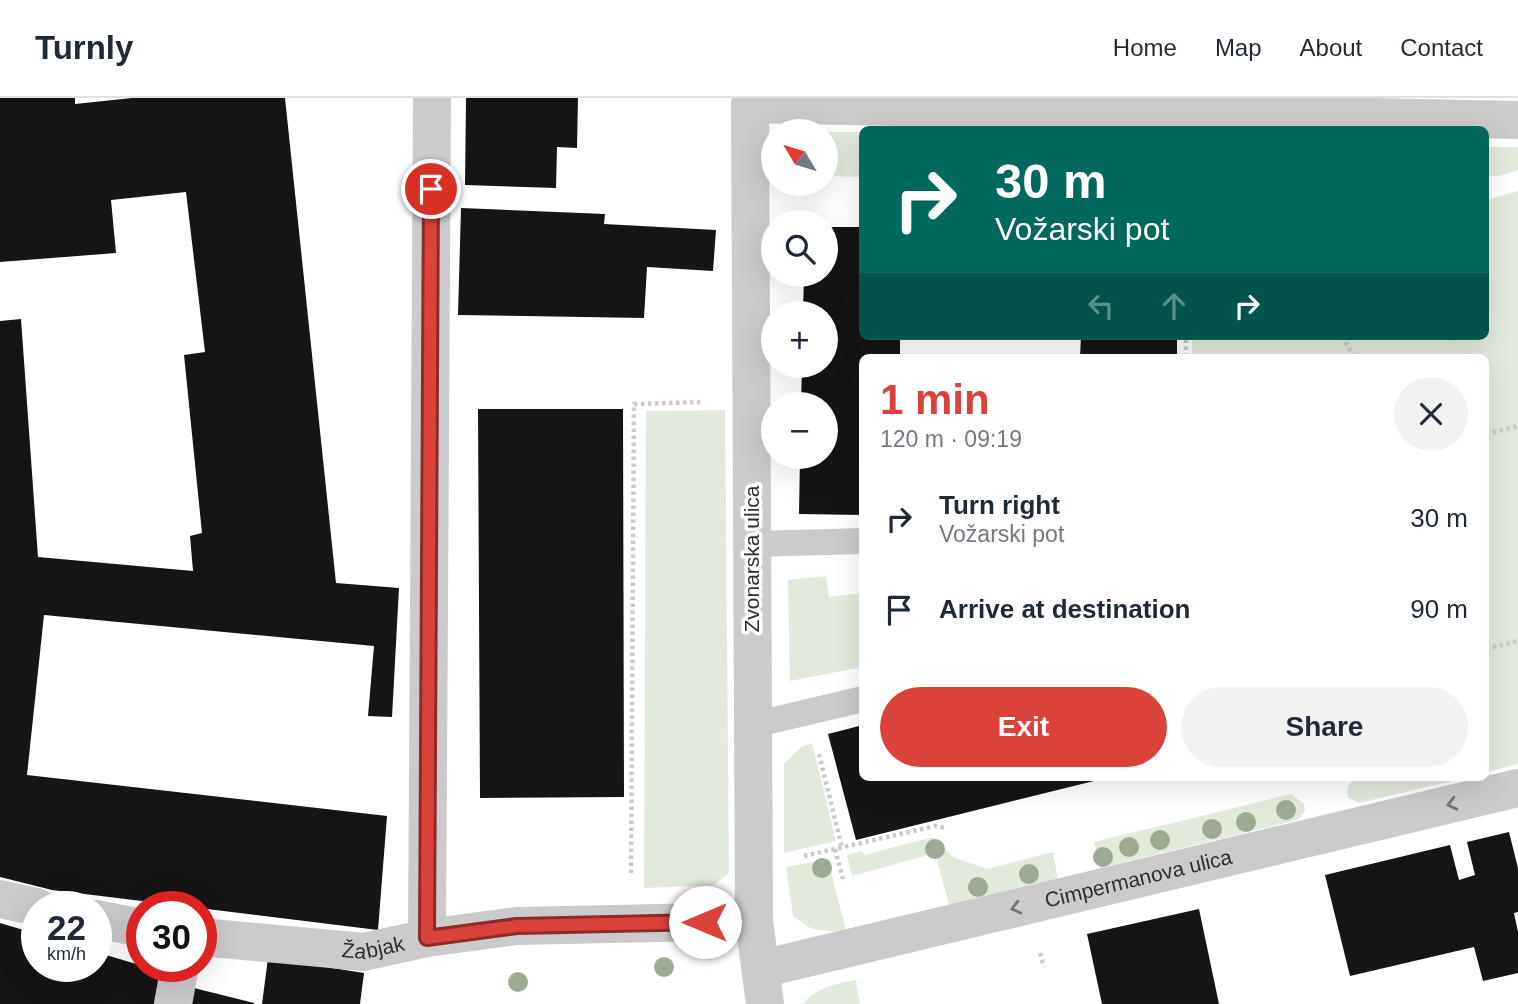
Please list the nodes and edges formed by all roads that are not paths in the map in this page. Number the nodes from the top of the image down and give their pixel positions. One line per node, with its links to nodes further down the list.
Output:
1 (432, 98): 13 (street)
2 (750, 101): 3 (street); 5 (street, Zvonarska ulica)
3 (1518, 120)
4 (859, 541): 5 (lane)
5 (752, 544): 7 (street, Zvonarska ulica)
6 (859, 700): 7 (lane)
7 (753, 725): 11 (street, Zvonarska ulica)
8 (1518, 788): 15 (street, Cimpermanova ulica, one-way to 15)
9 (0, 899): 10 (street)
10 (21, 904)
11 (754, 921): 13 (street, Žabjak); 15 (street, Zvonarska ulica)
12 (217, 938): 13 (street, Žabjak)
13 (427, 938)
14 (177, 982): 16 (street)
15 (763, 987)
16 (173, 1004)

